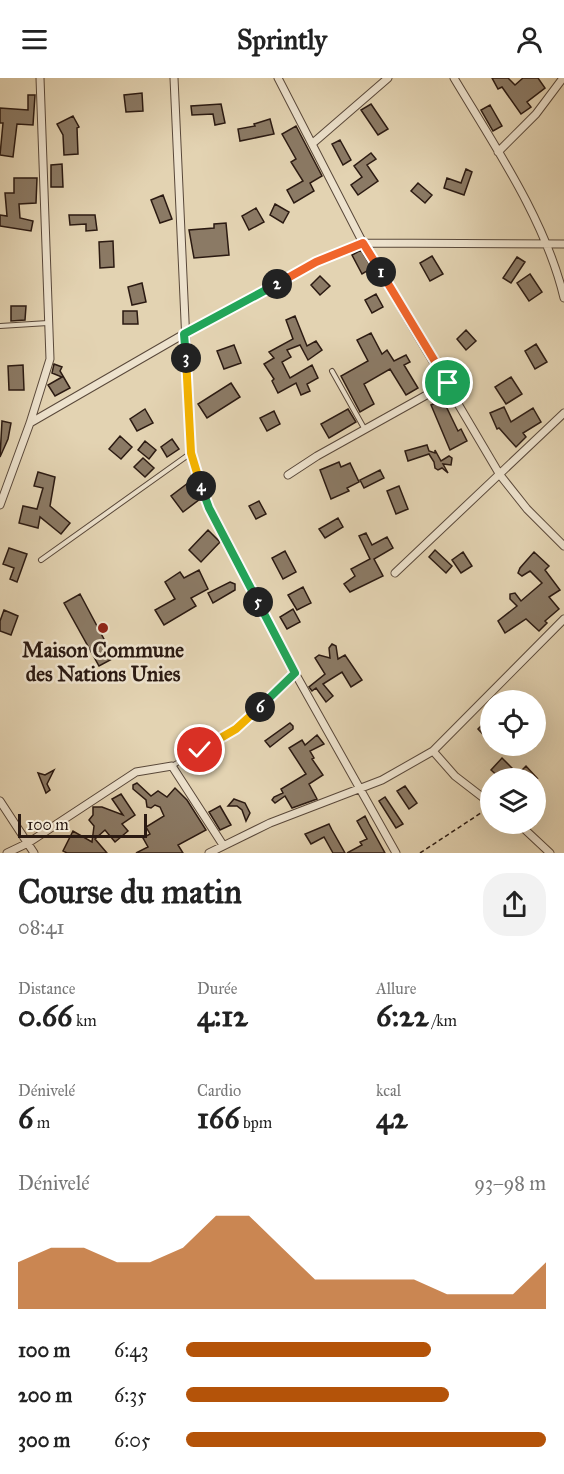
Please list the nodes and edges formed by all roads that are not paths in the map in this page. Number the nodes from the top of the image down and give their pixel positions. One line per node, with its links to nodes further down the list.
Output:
1 (40, 78): 13 (street)
2 (174, 78): 15 (street)
3 (278, 78): 7 (street)
4 (388, 78): 7 (street)
5 (454, 78): 8 (street)
6 (563, 78): 8 (street)
7 (313, 143): 9 (street)
8 (498, 152): 10 (street)
9 (363, 243): 10 (street); 15 (street); 17 (street)
10 (544, 243): 11 (street); 12 (street)
11 (564, 244)
12 (564, 298)
13 (49, 323): 14 (lane); 19 (street)
14 (0, 326)
15 (184, 334): 19 (street); 21 (street)
16 (332, 371): 20 (lane)
17 (448, 383): 20 (street); 23 (street)
18 (564, 413): 23 (street)
19 (30, 423): 24 (street)
20 (365, 429): 22 (street)
21 (191, 453): 26 (lane); 29 (street)
22 (288, 475)
23 (500, 475): 25 (street); 27 (street)
24 (0, 505)
25 (564, 546)
26 (41, 560)
27 (395, 573)
28 (564, 619): 30 (street)
29 (295, 673): 31 (lane); 32 (street)
30 (434, 751): 32 (street); 33 (street)
31 (172, 765): 36 (street); 37 (street)
32 (359, 788): 37 (street); 41 (street)
33 (480, 797)
34 (0, 801): 36 (street)
35 (530, 834): 42 (street)
36 (28, 843): 38 (street); 39 (street)
37 (223, 845): 40 (street)
38 (8, 853)
39 (34, 853)
40 (209, 853)
41 (396, 853)
42 (550, 853)

